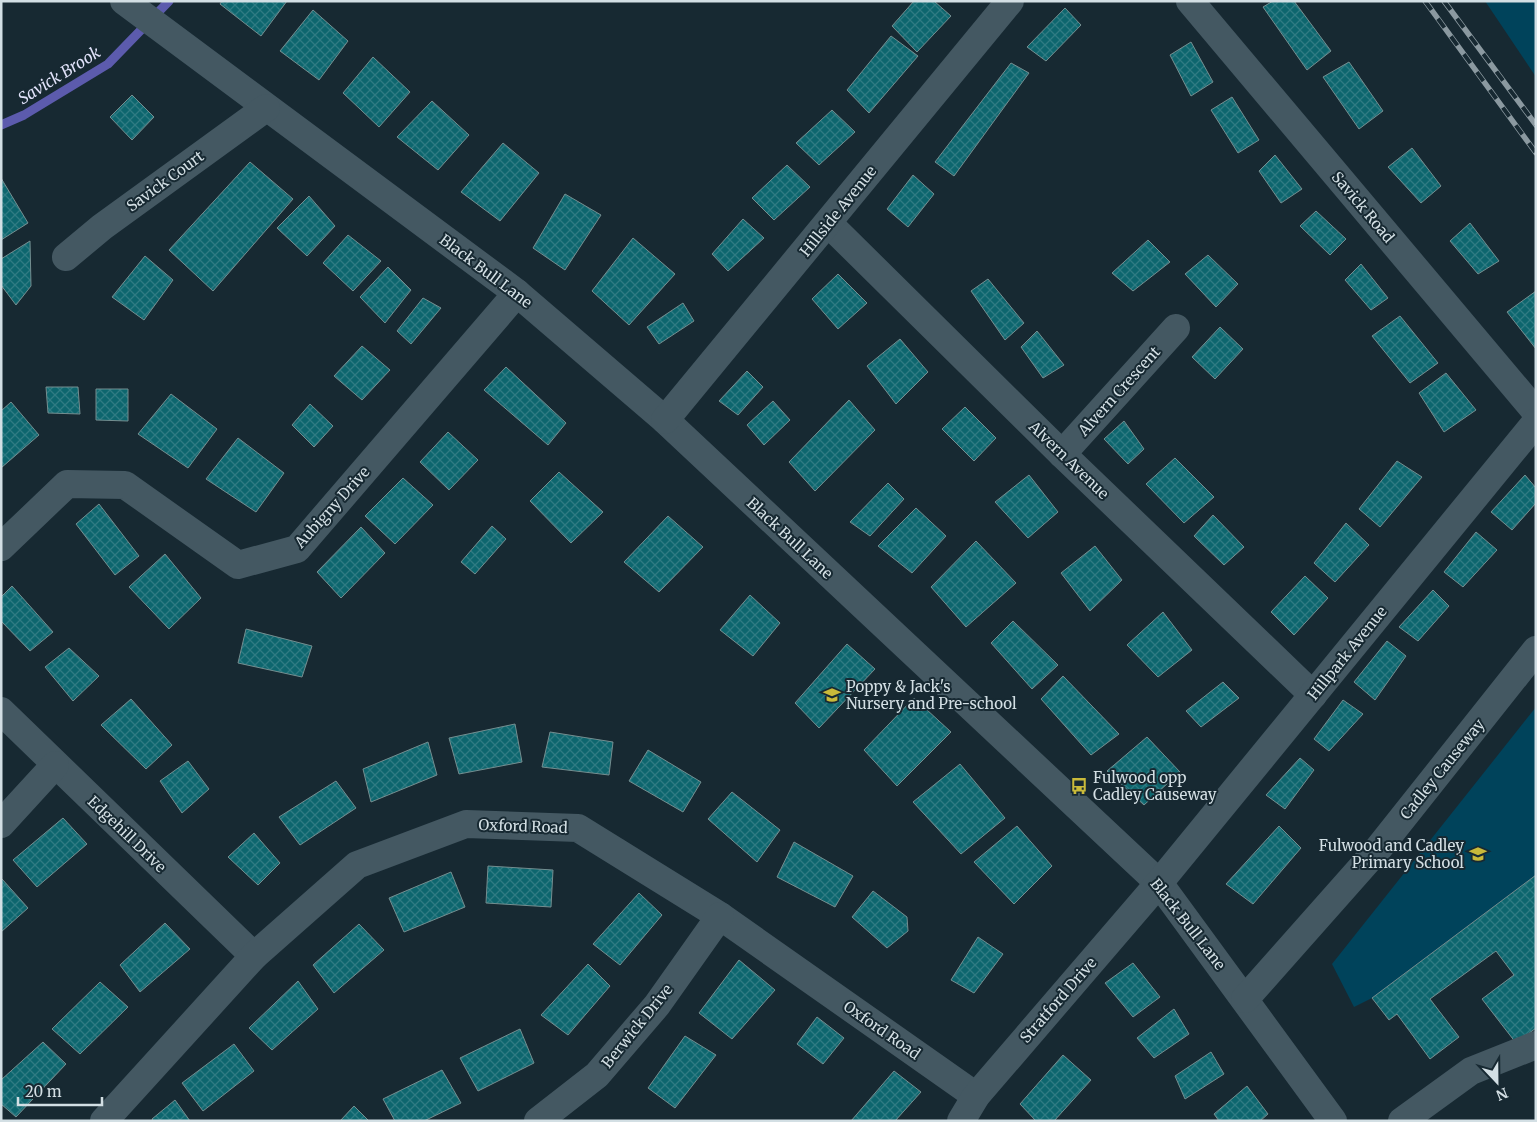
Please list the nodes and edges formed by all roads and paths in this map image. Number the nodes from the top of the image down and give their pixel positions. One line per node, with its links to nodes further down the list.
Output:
1 (1010, 1): 5 (street, Hillside Avenue)
2 (1190, 1): 9 (street, Savick Road)
3 (128, 5): 4 (street, Black Bull Lane)
4 (266, 108): 6 (street, Savick Court); 7 (street, Black Bull Lane)
5 (828, 223): 10 (street, Hillside Avenue); 12 (street, Alvern Avenue)
6 (66, 258)
7 (517, 293): 10 (street, Black Bull Lane); 13 (street, Aubigny Drive)
8 (1176, 328): 12 (street, Alvern Crescent)
9 (1536, 412)
10 (665, 420): 19 (street, Black Bull Lane)
11 (1536, 422): 15 (street, Hillpark Avenue)
12 (1062, 454): 15 (street, Alvern Avenue)
13 (1, 547)
14 (1536, 650): 22 (street, Cadley Causeway)
15 (1313, 695): 19 (street, Hillpark Avenue)
16 (1, 710): 17 (street, Edgehill Drive)
17 (55, 765): 18 (street); 21 (street, Edgehill Drive)
18 (1, 824)
19 (1159, 883): 22 (street, Black Bull Lane); 24 (street, Stratford Drive)
20 (720, 916): 21 (street, Oxford Road); 24 (street, Oxford Road); 26 (street, Berwick Drive)
21 (254, 956): 25 (street, Oxford Road)
22 (1245, 999): 28 (street, Black Bull Lane)
23 (1536, 1044): 29 (street)
24 (976, 1096): 27 (street, Stratford Drive)
25 (104, 1121)
26 (538, 1121)
27 (961, 1121)
28 (1333, 1121)
29 (1402, 1121)

